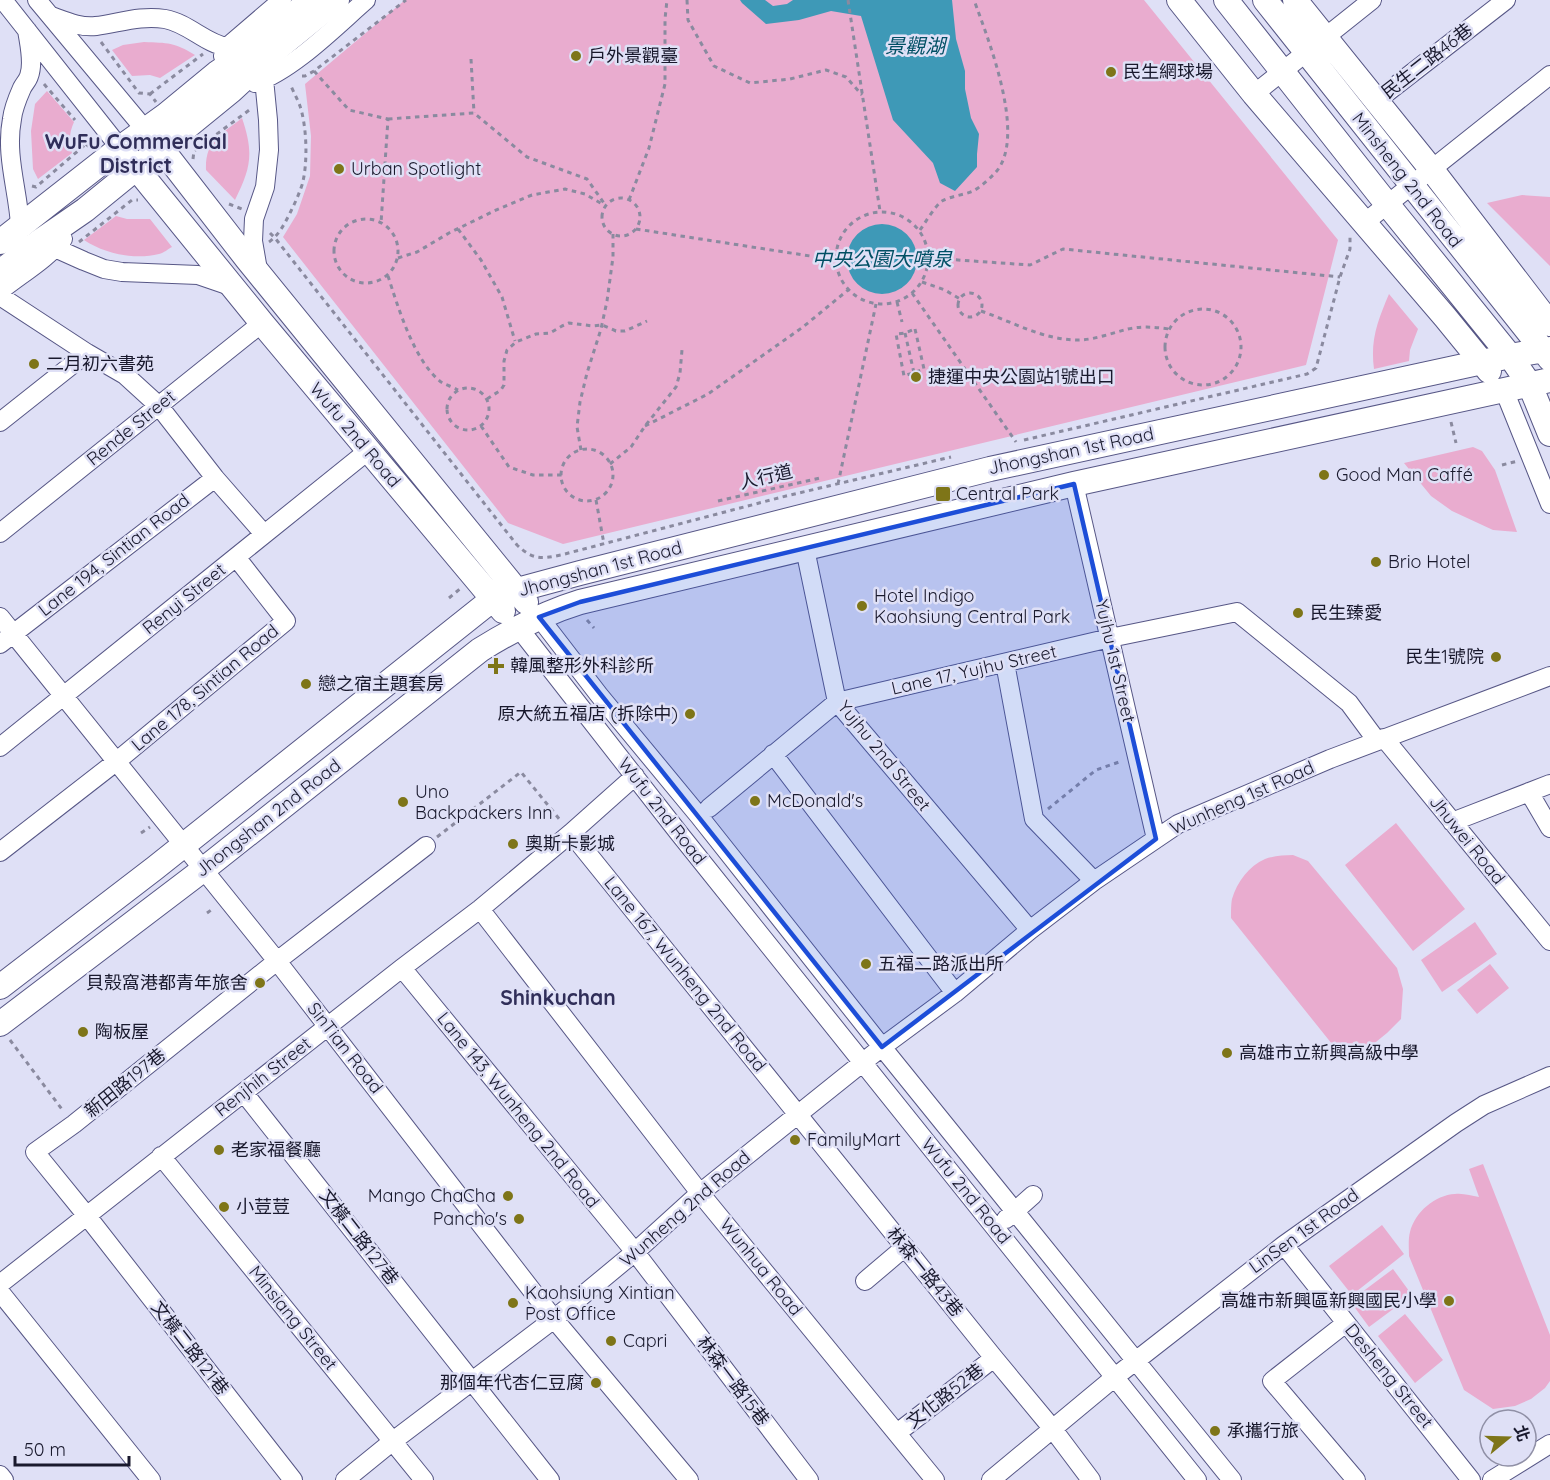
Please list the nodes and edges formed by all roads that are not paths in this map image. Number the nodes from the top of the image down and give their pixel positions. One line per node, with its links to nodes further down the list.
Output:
1 (37, 0): 13 (street)
2 (282, 0): 16 (street)
3 (310, 0): 20 (main road)
4 (337, 0): 17 (main road)
5 (366, 0): 17 (street)
6 (1179, 0): 21 (main road)
7 (1226, 0): 18 (main road, Minsheng 2nd Road)
8 (1265, 0): 15 (main road, Minsheng 2nd Road)
9 (1294, 0): 15 (main road)
10 (1372, 0): 15 (street)
11 (1506, 0): 22 (street, 民生二路46巷)
12 (7, 5): 14 (street)
13 (50, 16): 16 (street); 23 (street)
14 (27, 30): 24 (street); 30 (street)
15 (1316, 45): 18 (street); 22 (main road); 27 (main road, Minsheng 2nd Road)
16 (227, 47): 20 (street)
17 (265, 69): 20 (main road); 35 (street)
18 (1282, 71): 21 (street); 28 (main road, Minsheng 2nd Road)
19 (1550, 75): 26 (street)
20 (224, 82): 23 (main road)
21 (1254, 94): 31 (main road)
22 (1376, 101): 26 (main road)
23 (153, 139): 24 (main road); 25 (main road); 35 (main road, Wufu 2nd Road)
24 (120, 148): 25 (main road, Wufu 2nd Road); 30 (main road)
25 (135, 168): 29 (main road); 36 (main road, Wufu 2nd Road)
26 (1431, 171): 27 (street); 39 (main road)
27 (1411, 186): 28 (street); 41 (main road, Minsheng 2nd Road)
28 (1388, 204): 31 (street); 42 (main road, Minsheng 2nd Road)
29 (85, 210): 33 (street); 34 (main road)
30 (13, 222): 32 (main road)
31 (1356, 226): 43 (main road)
32 (0, 242)
33 (55, 248): 36 (street); 37 (street)
34 (0, 272)
35 (258, 273): 57 (main road, Wufu 2nd Road)
36 (234, 288): 38 (main road, Wufu 2nd Road)
37 (0, 293): 40 (street)
38 (262, 323): 46 (street, Rende Street); 49 (main road, Wufu 2nd Road)
39 (1550, 324)
40 (87, 353): 46 (street); 47 (street)
41 (1548, 353): 42 (main road, Jhongshan 1st Road)
42 (1510, 356): 43 (main road, Jhongshan 1st Road); 44 (main road, Minsheng 2nd Road)
43 (1481, 362): 45 (main road); 57 (main road, Jhongshan 1st Road)
44 (1540, 383): 45 (main road, Jhongshan 1st Road); 48 (main road, Minsheng 2nd Road)
45 (1504, 390): 51 (main road, Jhongshan 1st Road); 52 (street)
46 (159, 406): 50 (street); 53 (street, Rende Street)
47 (0, 422)
48 (1550, 434)
49 (369, 450): 54 (street, Renyi Street); 58 (main road, Wufu 2nd Road)
50 (215, 478): 54 (street); 61 (street, Lane 194, Sintian Road)
51 (1074, 484): 55 (main road, Jhongshan 1st Road); 62 (street, Yujhu 1st Street)
52 (1550, 504)
53 (0, 533)
54 (264, 534): 56 (street, Renyi Street)
55 (806, 549): 60 (main road, Jhongshan 1st Road); 66 (street, Yujhu 2nd Street)
56 (236, 557): 65 (street, Renyi Street); 70 (street, Lane 178, Sintian Road)
57 (517, 590): 58 (main road, Jhongshan 1st Road); 60 (main road, Wufu 2nd Road)
58 (493, 599): 60 (main road, Wufu 2nd Road); 79 (main road, Jhongshan 2nd Road)
59 (0, 617): 61 (street, SinTian Road)
60 (528, 622): 71 (street, Wufu 2nd Road); 82 (main road, Jhongshan 2nd Road); 93 (street, Wufu 2nd Road)
61 (7, 638): 65 (street, SinTian Road)
62 (1110, 638): 63 (street, Lane 17, Yujhu Street); 67 (street, Lane 17, Yujhu Street); 78 (street, Yujhu 1st Street)
63 (1005, 663): 66 (street, Lane 17, Yujhu Street); 83 (street)
64 (1550, 676): 67 (street, Wunheng 1st Road)
65 (64, 695): 68 (street, Renyi Street); 70 (street, SinTian Road)
66 (837, 702): 69 (street); 85 (street, Yujhu 2nd Street)
67 (1381, 739): 75 (street, Jhuwei Road); 78 (street, Wunheng 1st Road)
68 (0, 747)
69 (773, 754): 74 (street); 90 (street)
70 (117, 761): 79 (street, SinTian Road); 81 (street)
71 (635, 776): 77 (street, Renjhih Street); 94 (street, Wufu 2nd Road)
72 (1550, 784): 73 (street)
73 (1529, 792): 75 (street); 76 (street)
74 (709, 808)
75 (1452, 822): 86 (street, Jhuwei Road)
76 (1550, 828)
77 (571, 833): 84 (street, Renjhih Street); 97 (street, Lane 167, Wunheng 2nd Road)
78 (1156, 839): 83 (street, Wunheng 1st Road)
79 (183, 845): 82 (street, SinTian Road); 89 (main road, Jhongshan 2nd Road)
80 (426, 846): 87 (street, 新田路197巷)
81 (0, 852)
82 (204, 869): 87 (street, SinTian Road); 92 (main road, Jhongshan 2nd Road)
83 (1094, 881): 85 (street, Wunheng 1st Road)
84 (480, 909): 88 (street, Renjhih Street); 99 (street, Wunhua Road)
85 (1030, 930): 90 (street, Wunheng 1st Road)
86 (1550, 941)
87 (277, 961): 91 (street, SinTian Road); 102 (street, 新田路197巷)
88 (402, 968): 91 (street, Renjhih Street); 106 (street, Lane 143, Wunheng 2nd Road)
89 (0, 987)
90 (955, 993): 93 (street, Wunheng 1st Road)
91 (328, 1026): 96 (street, Renjhih Street); 110 (street, SinTian Road)
92 (2, 1029)
93 (882, 1047): 94 (street, Wunheng 2nd Road); 101 (street, Wufu 2nd Road)
94 (863, 1062): 97 (street, Wunheng 2nd Road); 103 (street, Wufu 2nd Road)
95 (1550, 1076): 104 (street, LinSen 1st Road)
96 (244, 1093): 98 (street, Renjhih Street); 115 (street, 文橫二路127巷)
97 (798, 1114): 99 (street, Wunheng 2nd Road); 105 (street, 林森一路43巷)
98 (161, 1156): 102 (street, Renjhih Street); 118 (street, Minsiang Street)
99 (700, 1193): 106 (street, Wunheng 2nd Road); 117 (street, Wunhua Road)
100 (1033, 1195): 101 (street)
101 (1015, 1211): 103 (street); 113 (street, Wufu 2nd Road)
102 (87, 1216): 108 (street, Renjhih Street); 123 (street, 文橫二路121巷)
103 (995, 1228): 114 (street, Wufu 2nd Road)
104 (1284, 1245): 111 (street, Desheng Street); 113 (street, LinSen 1st Road)
105 (905, 1247): 107 (street); 112 (street, 林森一路43巷)
106 (635, 1252): 110 (street, Wunheng 2nd Road); 128 (street, 林森一路15巷)
107 (865, 1281)
108 (0, 1284)
109 (0, 1292): 122 (street)
110 (554, 1319): 115 (street, Wunheng 2nd Road); 127 (street, SinTian Road)
111 (1346, 1323): 134 (street); 135 (street, Desheng Street)
112 (993, 1358): 116 (street, 林森一路43巷); 117 (street, 文化路52巷)
113 (1135, 1360): 114 (street, LinSen 1st Road); 133 (street, Wufu 2nd Road)
114 (1115, 1377): 116 (street, LinSen 1st Road); 132 (street, Wufu 2nd Road)
115 (473, 1382): 118 (street, Wunheng 2nd Road); 126 (street, 文橫二路127巷)
116 (1052, 1428): 130 (street, LinSen 1st Road); 131 (street, 林森一路43巷)
117 (897, 1433): 129 (street, Wunhua Road)
118 (393, 1441): 124 (street, Wunheng 2nd Road); 125 (street, Minsiang Street)
119 (1549, 1446): 136 (street)
120 (0, 1475): 121 (street)
121 (4, 1480)
122 (152, 1480)
123 (293, 1480)
124 (345, 1480)
125 (424, 1480)
126 (550, 1480)
127 (689, 1480)
128 (809, 1480)
129 (935, 1480)
130 (991, 1480)
131 (1091, 1480)
132 (1197, 1480)
133 (1232, 1480)
134 (1356, 1480)
135 (1472, 1480)
136 (1492, 1480)

